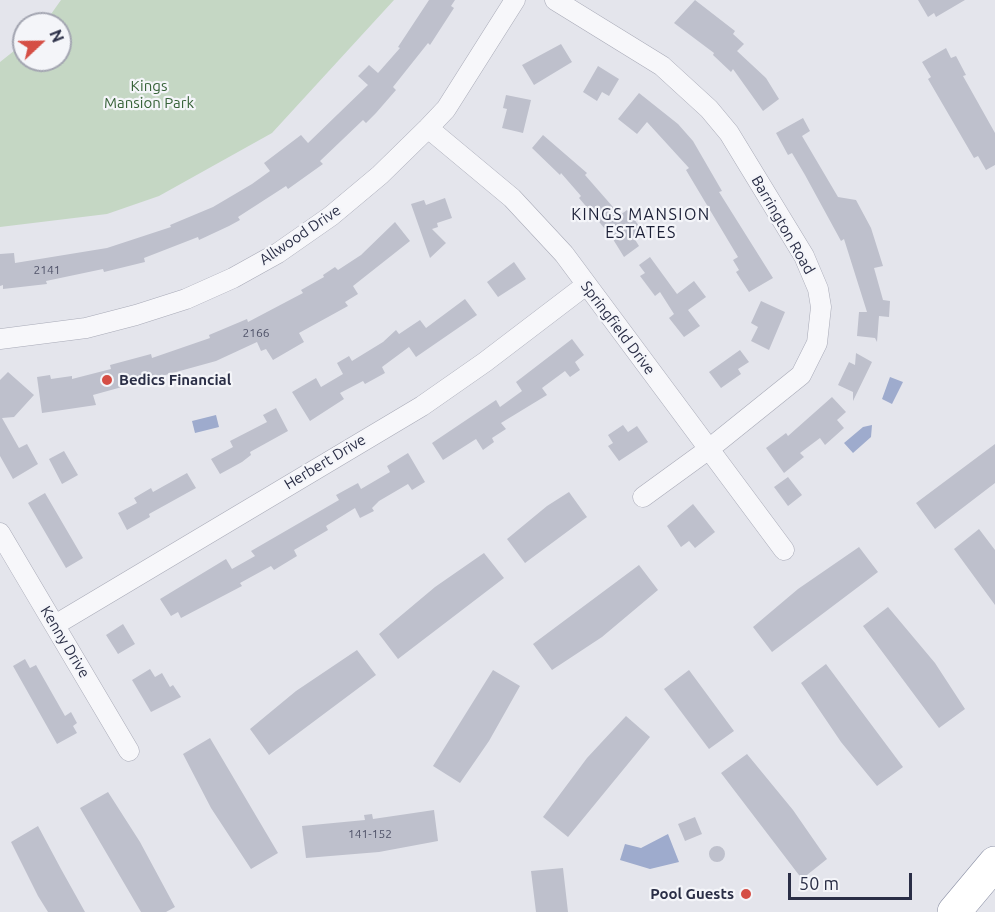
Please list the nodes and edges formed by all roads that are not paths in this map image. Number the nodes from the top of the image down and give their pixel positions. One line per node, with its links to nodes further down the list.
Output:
1 (515, 0): 3 (street, Allwood Drive)
2 (555, 0): 6 (street, Barrington Road)
3 (428, 128): 4 (street, Springfield Drive); 5 (street, Allwood Drive)
4 (586, 285): 6 (street, Springfield Drive); 10 (street, Herbert Drive)
5 (0, 339)
6 (709, 449): 7 (street, Barrington Road); 9 (street, Springfield Drive)
7 (643, 497)
8 (0, 532): 10 (street, Kenny Drive)
9 (784, 550)
10 (55, 625): 11 (street, Kenny Drive)
11 (129, 751)
12 (995, 863): 13 (highway)
13 (954, 912)

